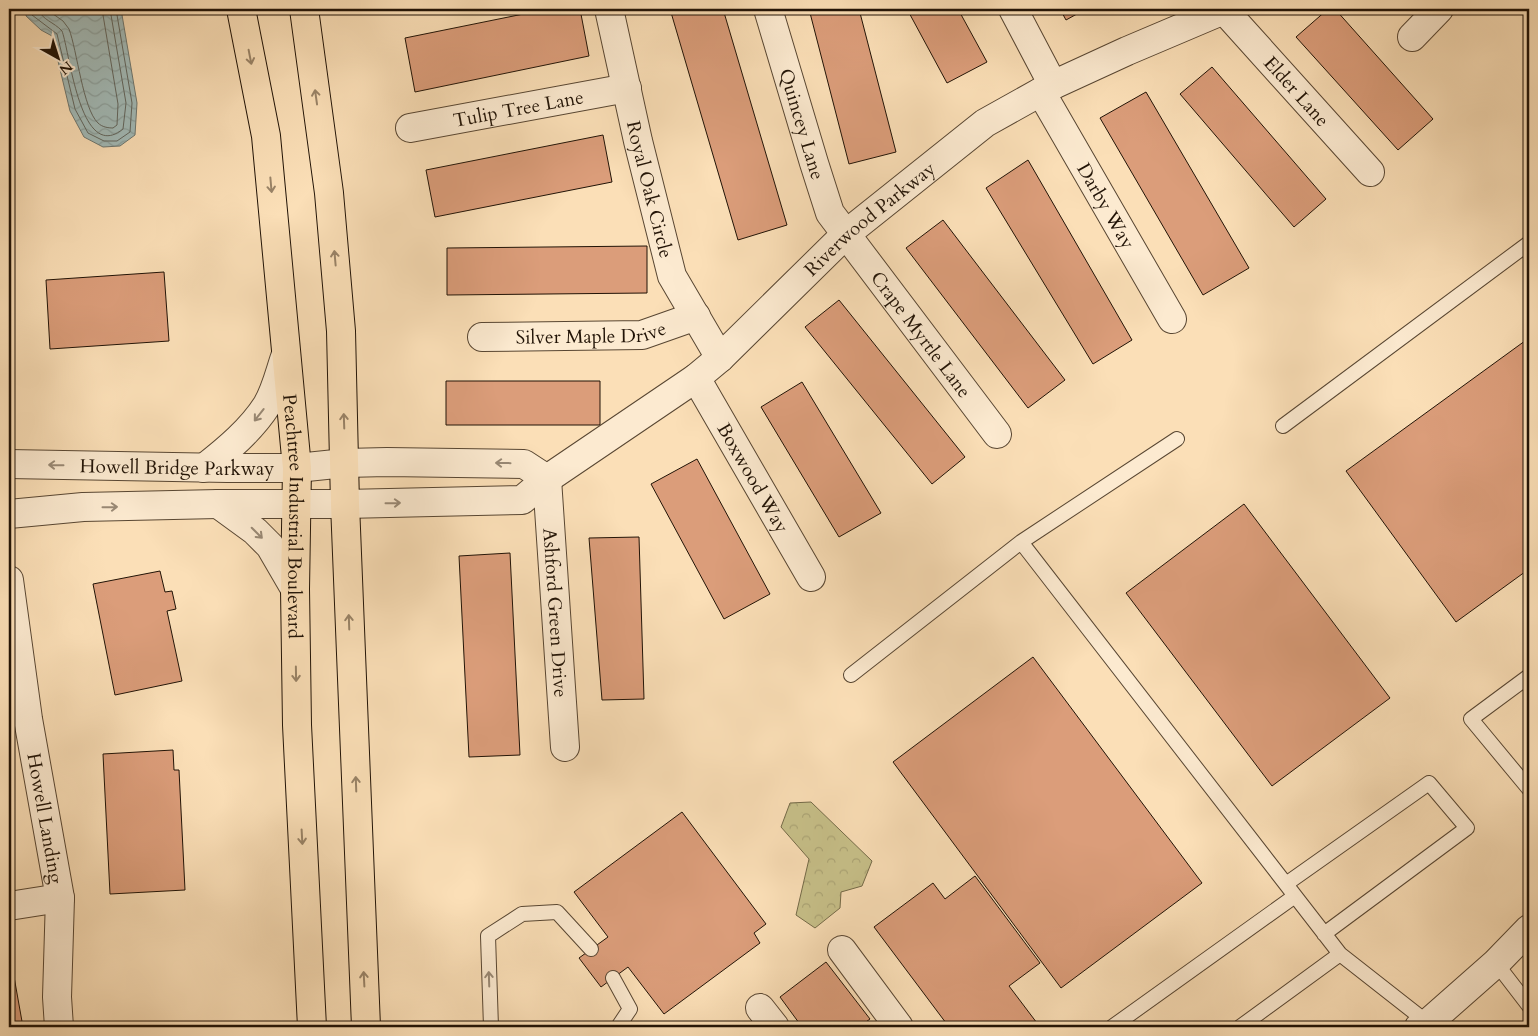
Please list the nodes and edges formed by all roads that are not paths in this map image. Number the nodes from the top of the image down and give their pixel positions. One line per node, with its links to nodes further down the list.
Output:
1 (241, 9): 18 (highway, Peachtree Industrial Boulevard, one-way to 18)
2 (304, 9): 24 (highway, one-way to 2)
3 (609, 9): 9 (street, Royal Oak Circle)
4 (768, 9): 13 (street, Quincey Lane)
5 (1013, 9): 10 (street, Darby Way)
6 (1439, 9): 8 (street)
7 (1225, 10): 10 (street, Riverwood Parkway); 12 (street, Elder Lane)
8 (1412, 37)
9 (627, 88): 11 (street, Tulip Tree Lane); 15 (street, Royal Oak Circle)
10 (1047, 89): 13 (street, Riverwood Parkway); 16 (street, Darby Way)
11 (410, 128)
12 (1370, 172)
13 (846, 234): 19 (street, Riverwood Parkway); 22 (street, Crape Myrtle Lane)
14 (1529, 243): 21 (lane)
15 (696, 316): 17 (street, Silver Maple Drive); 19 (street, Royal Oak Circle)
16 (1172, 318)
17 (482, 337)
18 (286, 354): 26 (street, one-way to 26); 27 (highway, Peachtree Industrial Boulevard)
19 (720, 358): 20 (street, Riverwood Parkway)
20 (696, 378): 28 (street, Riverwood Parkway); 34 (street, Boxwood Way)
21 (1283, 426)
22 (997, 434)
23 (1177, 439): 33 (lane)
24 (345, 463): 27 (street, Howell Bridge Parkway); 28 (street, one-way to 24); 31 (highway)
25 (9, 464): 26 (street, Howell Bridge Parkway, one-way to 25)
26 (204, 468): 27 (street, Howell Bridge Parkway)
27 (297, 468): 29 (highway, Peachtree Industrial Boulevard)
28 (547, 479): 31 (street, Riverwood Parkway, one-way to 28); 39 (street, Ashford Green Drive)
29 (296, 503): 30 (street, Howell Bridge Parkway); 31 (street, Howell Bridge Parkway); 36 (highway, Peachtree Industrial Boulevard)
30 (218, 504): 32 (street, Howell Bridge Parkway, one-way to 30); 36 (street, one-way to 36)
31 (345, 504): 56 (highway, one-way to 31)
32 (9, 514)
33 (1021, 542): 37 (lane); 41 (lane)
34 (811, 577)
35 (9, 580): 43 (street, Howell Landing)
36 (295, 589): 55 (highway, Peachtree Industrial Boulevard, one-way to 55)
37 (851, 675)
38 (1529, 676): 40 (lane)
39 (565, 747)
40 (1529, 788)
41 (1286, 884): 42 (lane); 46 (lane)
42 (1295, 896): 46 (lane); 60 (lane)
43 (60, 898): 44 (street); 54 (street, Howell Landing)
44 (9, 906)
45 (1529, 929): 50 (street)
46 (1324, 934): 49 (lane)
47 (591, 949): 57 (lane, one-way to 47)
48 (842, 950): 59 (street)
49 (1340, 954): 53 (lane); 61 (lane)
50 (1496, 963): 52 (lane); 53 (street)
51 (613, 978): 58 (lane)
52 (1529, 1006)
53 (1424, 1026)
54 (59, 1027)
55 (312, 1027)
56 (366, 1027)
57 (491, 1027)
58 (618, 1027)
59 (899, 1027)
60 (1112, 1027)
61 (1240, 1027)

